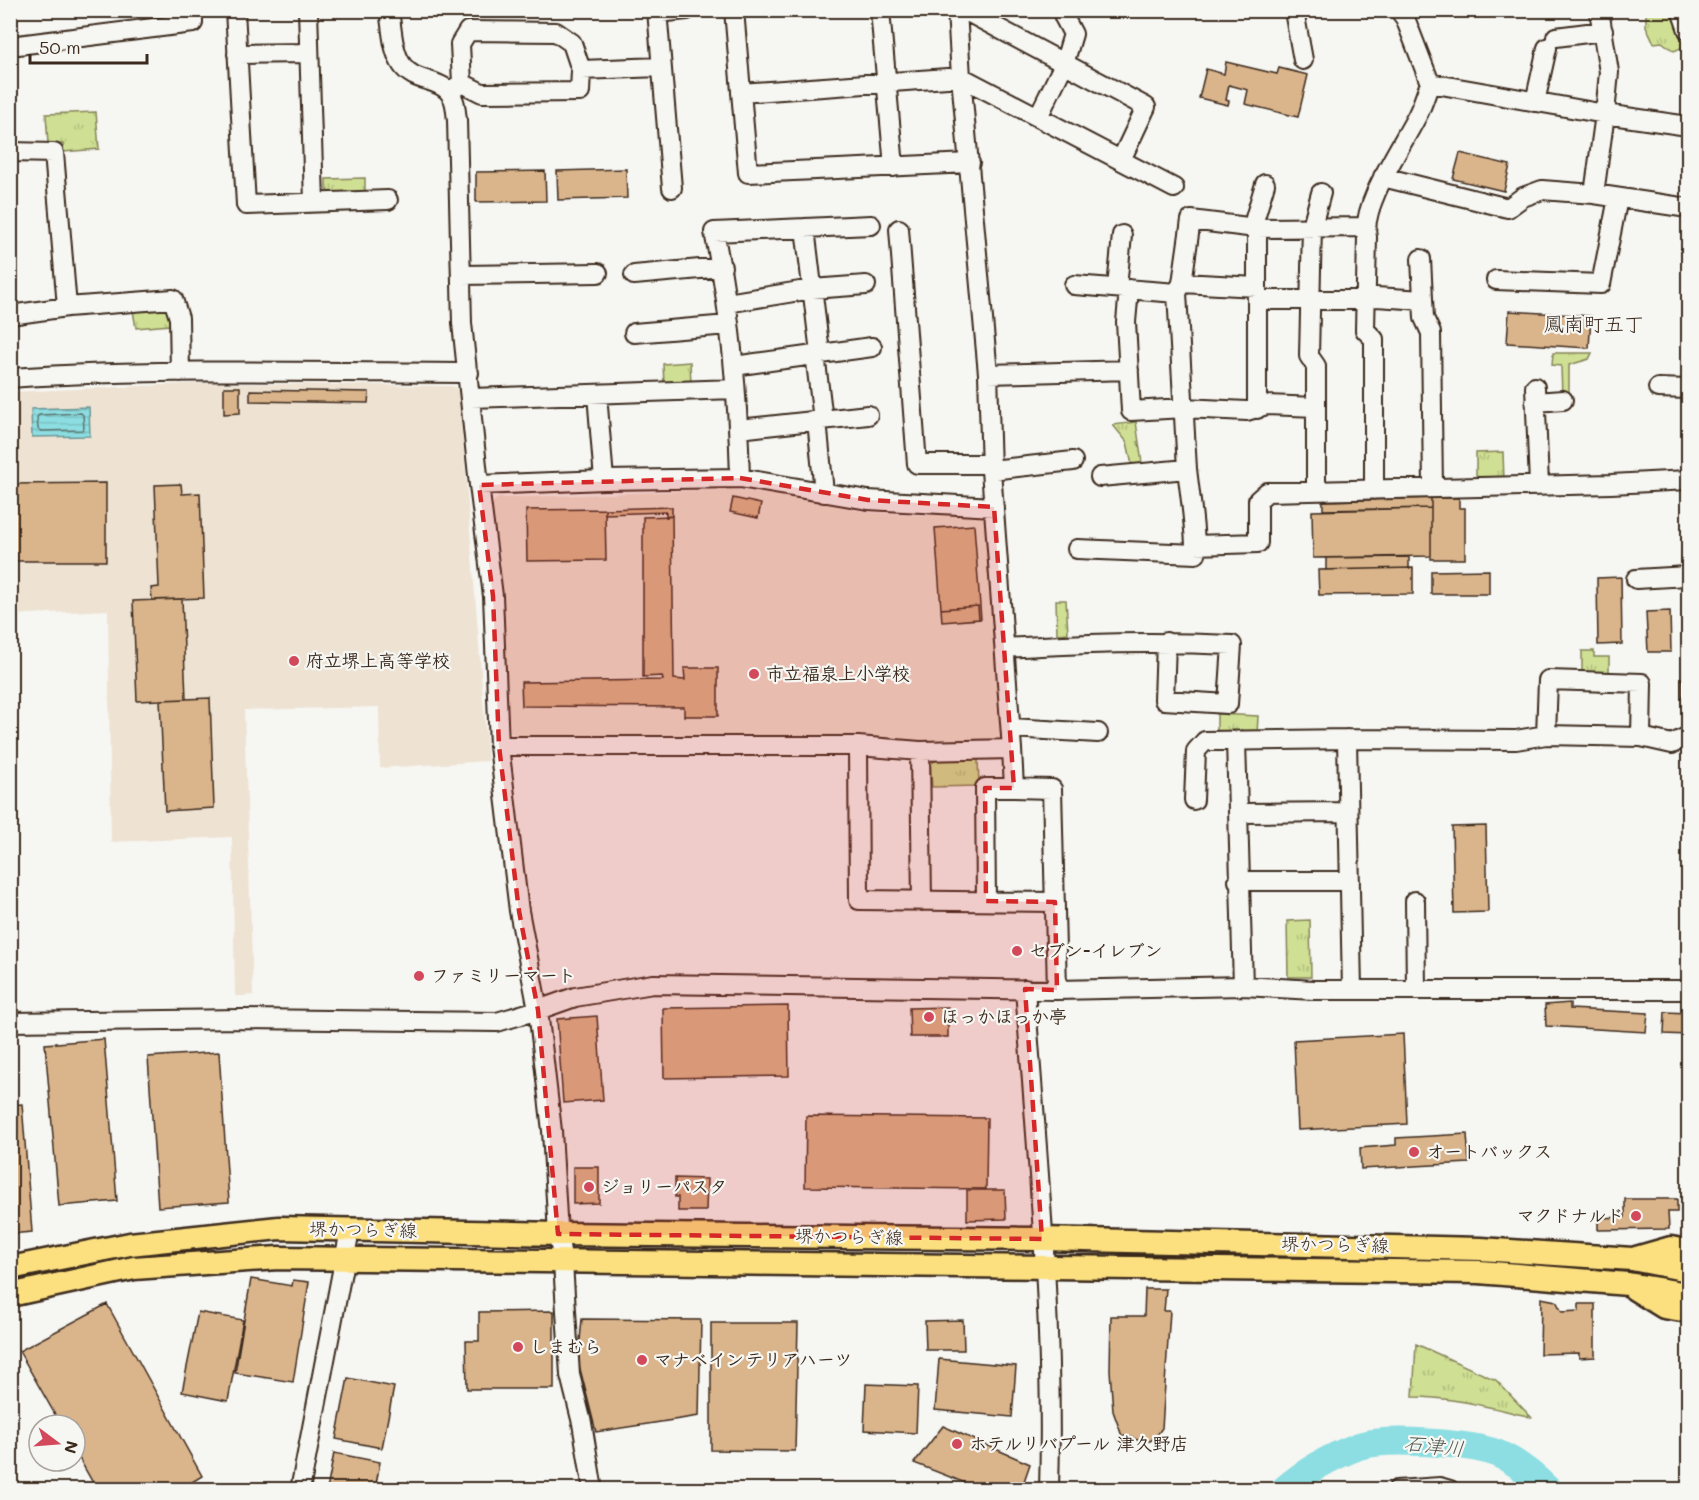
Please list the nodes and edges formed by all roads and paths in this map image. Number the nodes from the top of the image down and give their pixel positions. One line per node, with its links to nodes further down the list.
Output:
1 (193, 10): 18 (street)
2 (235, 10): 20 (street)
3 (308, 10): 19 (street)
4 (389, 10): 28 (street)
5 (687, 10): 14 (street)
6 (734, 10): 29 (street)
7 (880, 10): 26 (street)
8 (957, 10): 25 (street)
9 (964, 10): 22 (street)
10 (1066, 10): 22 (street)
11 (1301, 10): 21 (street)
12 (1599, 10): 17 (street)
13 (1681, 10): 16 (street)
14 (657, 12): 23 (street)
15 (1407, 13): 27 (street)
16 (1689, 30)
17 (1603, 31): 30 (street); 31 (street)
18 (10, 46)
19 (309, 53): 20 (street); 46 (street)
20 (237, 54): 46 (street)
21 (1303, 60)
22 (1064, 64): 32 (street); 35 (street)
23 (661, 67): 24 (street); 40 (street)
24 (581, 70): 28 (street); 28 (street)
25 (961, 76): 26 (street); 32 (street); 36 (street)
26 (887, 83): 29 (street); 37 (street)
27 (1430, 83): 30 (street); 38 (street)
28 (456, 87): 58 (street)
29 (741, 93): 37 (street)
30 (1534, 102): 31 (street)
31 (1605, 114): 33 (street); 43 (street)
32 (1038, 117): 35 (street)
33 (1689, 126)
34 (10, 152): 71 (street)
35 (1121, 160): 41 (street)
36 (970, 163): 37 (street); 81 (street)
37 (894, 167)
38 (1383, 177): 43 (street); 50 (street)
39 (1265, 184): 52 (street)
40 (672, 188)
41 (1174, 188)
42 (1321, 193): 49 (street)
43 (1594, 195): 44 (street)
44 (1618, 198): 47 (street); 60 (street)
45 (388, 200): 46 (street)
46 (314, 202)
47 (1689, 208)
48 (871, 225): 51 (street)
49 (1312, 226): 50 (street); 52 (street); 69 (street)
50 (1365, 226): 67 (street)
51 (806, 228): 56 (street); 64 (street)
52 (1256, 228): 63 (street); 66 (street)
53 (899, 229): 96 (street)
54 (1122, 236): 65 (street)
55 (1421, 259): 68 (street)
56 (722, 267): 59 (street); 70 (street)
57 (598, 274): 58 (street)
58 (461, 275): 80 (street)
59 (634, 275)
60 (1496, 280)
61 (866, 285): 64 (street)
62 (1074, 285): 65 (street)
63 (1179, 288): 65 (street); 66 (street); 90 (street)
64 (812, 289): 70 (street); 76 (street)
65 (1123, 289): 78 (street)
66 (1257, 294): 69 (street); 91 (street)
67 (1366, 299): 68 (street); 69 (street); 106 (street)
68 (1423, 300): 104 (street)
69 (1310, 301): 89 (street)
70 (727, 303): 73 (street)
71 (67, 307): 72 (street); 79 (street)
72 (10, 315)
73 (728, 325): 74 (street); 77 (street)
74 (633, 333)
75 (872, 347): 76 (street)
76 (818, 354): 77 (street); 93 (street)
77 (734, 366): 84 (street)
78 (1129, 370): 81 (street); 90 (street)
79 (180, 372): 80 (street); 82 (street)
80 (469, 373): 87 (street)
81 (988, 374): 96 (street)
82 (10, 378)
83 (1658, 388): 85 (street)
84 (735, 389): 86 (street); 94 (street)
85 (1689, 389)
86 (597, 394): 87 (street); 100 (street)
87 (471, 398): 102 (street)
88 (1563, 400): 103 (street)
89 (1316, 407): 91 (street); 105 (street)
90 (1184, 408): 91 (street); 97 (street)
91 (1257, 409)
92 (868, 415): 93 (street)
93 (820, 420): 94 (street); 107 (street)
94 (739, 429): 99 (street)
95 (1073, 460): 96 (street)
96 (991, 467): 108 (street)
97 (1187, 469): 98 (street); 109 (street)
98 (1100, 477)
99 (740, 478): 100 (street); 107 (street)
100 (604, 480): 102 (street)
101 (1689, 480): 103 (street)
102 (478, 485): 122 (street)
103 (1539, 485): 104 (street)
104 (1433, 488): 106 (street)
105 (1316, 490): 106 (street); 109 (street)
106 (1374, 490)
107 (824, 493): 108 (street)
108 (994, 507): 114 (street)
109 (1195, 545): 110 (street)
110 (1077, 549)
111 (1689, 576): 112 (street)
112 (1636, 579)
113 (1166, 642): 113 (street); 114 (street)
114 (1006, 648): 115 (street)
115 (1011, 728): 116 (street); 124 (street)
116 (1098, 733)
117 (1546, 735): 119 (street); 119 (street); 120 (street)
118 (1689, 736): 119 (street)
119 (1641, 737)
120 (1347, 739): 121 (street); 128 (street)
121 (1236, 741): 127 (street); 129 (street)
122 (499, 746): 123 (street); 142 (street)
123 (858, 746): 125 (street); 132 (street)
124 (1012, 749): 125 (street); 126 (street)
125 (920, 751): 132 (street)
126 (1014, 788): 133 (street); 135 (street)
127 (1194, 800)
128 (1348, 812): 129 (street); 131 (street)
129 (1238, 813): 130 (street)
130 (1238, 881): 131 (street); 136 (street)
131 (1350, 881): 139 (street)
132 (922, 901): 133 (street)
133 (986, 901): 135 (street)
134 (1414, 901): 140 (street)
135 (1055, 902): 138 (street)
136 (1242, 986): 138 (street); 139 (street)
137 (1025, 989): 138 (street); 142 (street); 146 (street)
138 (1057, 990)
139 (1352, 990): 140 (street)
140 (1416, 990): 141 (street)
141 (1689, 990)
142 (538, 1010): 143 (street); 145 (street)
143 (10, 1022)
144 (350, 1230): 145 (main road, 堺かつらぎ線); 148 (street); 151 (main road, 堺かつらぎ線)
145 (558, 1234): 146 (main road, 堺かつらぎ線); 150 (street)
146 (1042, 1239): 149 (main road, 堺かつらぎ線); 152 (street)
147 (1689, 1251): 149 (main road)
148 (344, 1258): 150 (main road, 堺かつらぎ線); 156 (main road, 堺かつらぎ線); 158 (street)
149 (1632, 1259): 153 (main road, 堺かつらぎ線)
150 (563, 1263): 152 (main road, 堺かつらぎ線); 159 (street)
151 (10, 1268)
152 (1046, 1269): 154 (main road, 堺かつらぎ線); 160 (street)
153 (1689, 1270)
154 (1628, 1284): 155 (main road, 堺かつらぎ線); 157 (main road)
155 (1689, 1294)
156 (10, 1295)
157 (1689, 1311)
158 (300, 1490)
159 (593, 1490)
160 (1049, 1490)
161 (1397, 1490): 162 (street)
162 (1450, 1490)

